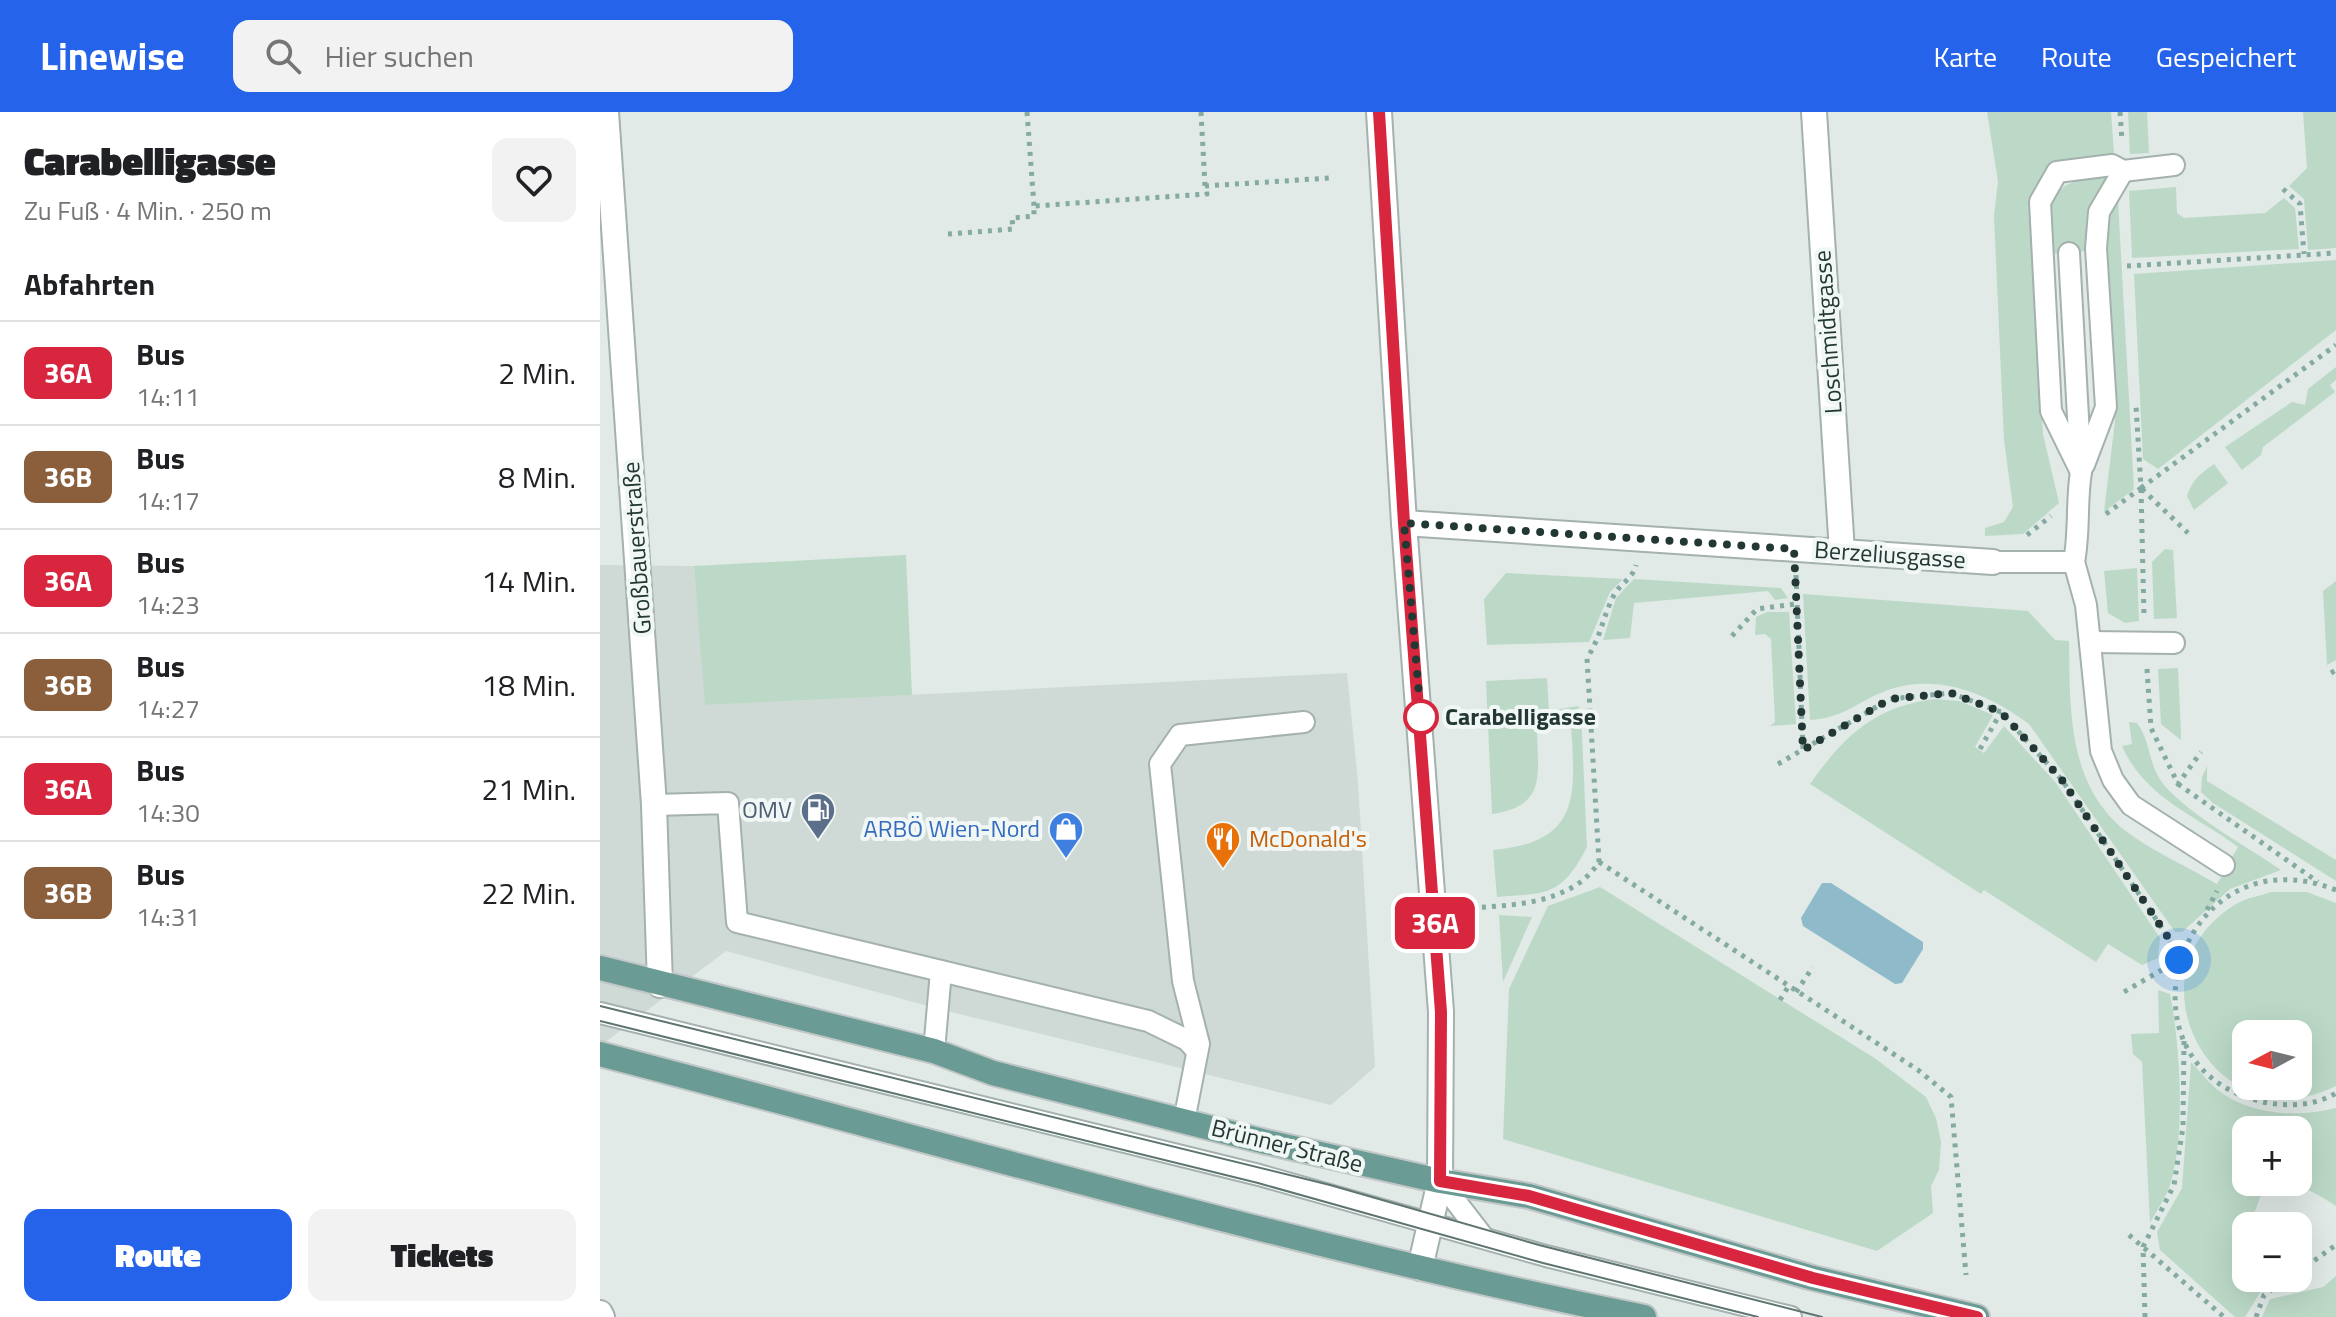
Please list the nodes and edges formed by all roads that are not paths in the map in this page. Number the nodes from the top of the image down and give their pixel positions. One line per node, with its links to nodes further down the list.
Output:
1 (606, 112): 15 (street, Großbauerstraße)
2 (1379, 112): 8 (street)
3 (1814, 112): 9 (street, Loschmidtgasse)
4 (2174, 165): 5 (lane)
5 (2123, 171): 7 (lane); 7 (lane)
6 (2069, 253): 7 (lane)
7 (2081, 472): 11 (lane)
8 (1404, 523): 9 (street, Berzeliusgasse); 25 (street)
9 (1842, 552): 10 (street, Berzeliusgasse)
10 (1993, 562): 11 (lane)
11 (2074, 562): 12 (lane)
12 (2090, 642): 13 (lane); 16 (lane)
13 (2174, 643)
14 (1304, 722): 21 (lane)
15 (654, 805): 18 (lane); 19 (street, Großbauerstraße)
16 (2224, 865)
17 (600, 968): 19 (main road, Brünner Straße)
18 (941, 971): 21 (lane); 22 (lane)
19 (660, 985): 22 (main road, Brünner Straße)
20 (600, 1013): 26 (lane)
21 (1198, 1047): 24 (lane)
22 (934, 1051): 24 (main road, Brünner Straße)
23 (600, 1054): 28 (main road)
24 (1184, 1121): 25 (main road, Brünner Straße)
25 (1440, 1181): 26 (street); 27 (lane); 31 (main road, Brünner Straße)
26 (1430, 1222): 27 (lane); 28 (street)
27 (1484, 1238): 30 (lane)
28 (1420, 1268): 29 (main road)
29 (1644, 1317)
30 (1791, 1317)
31 (1977, 1317)

